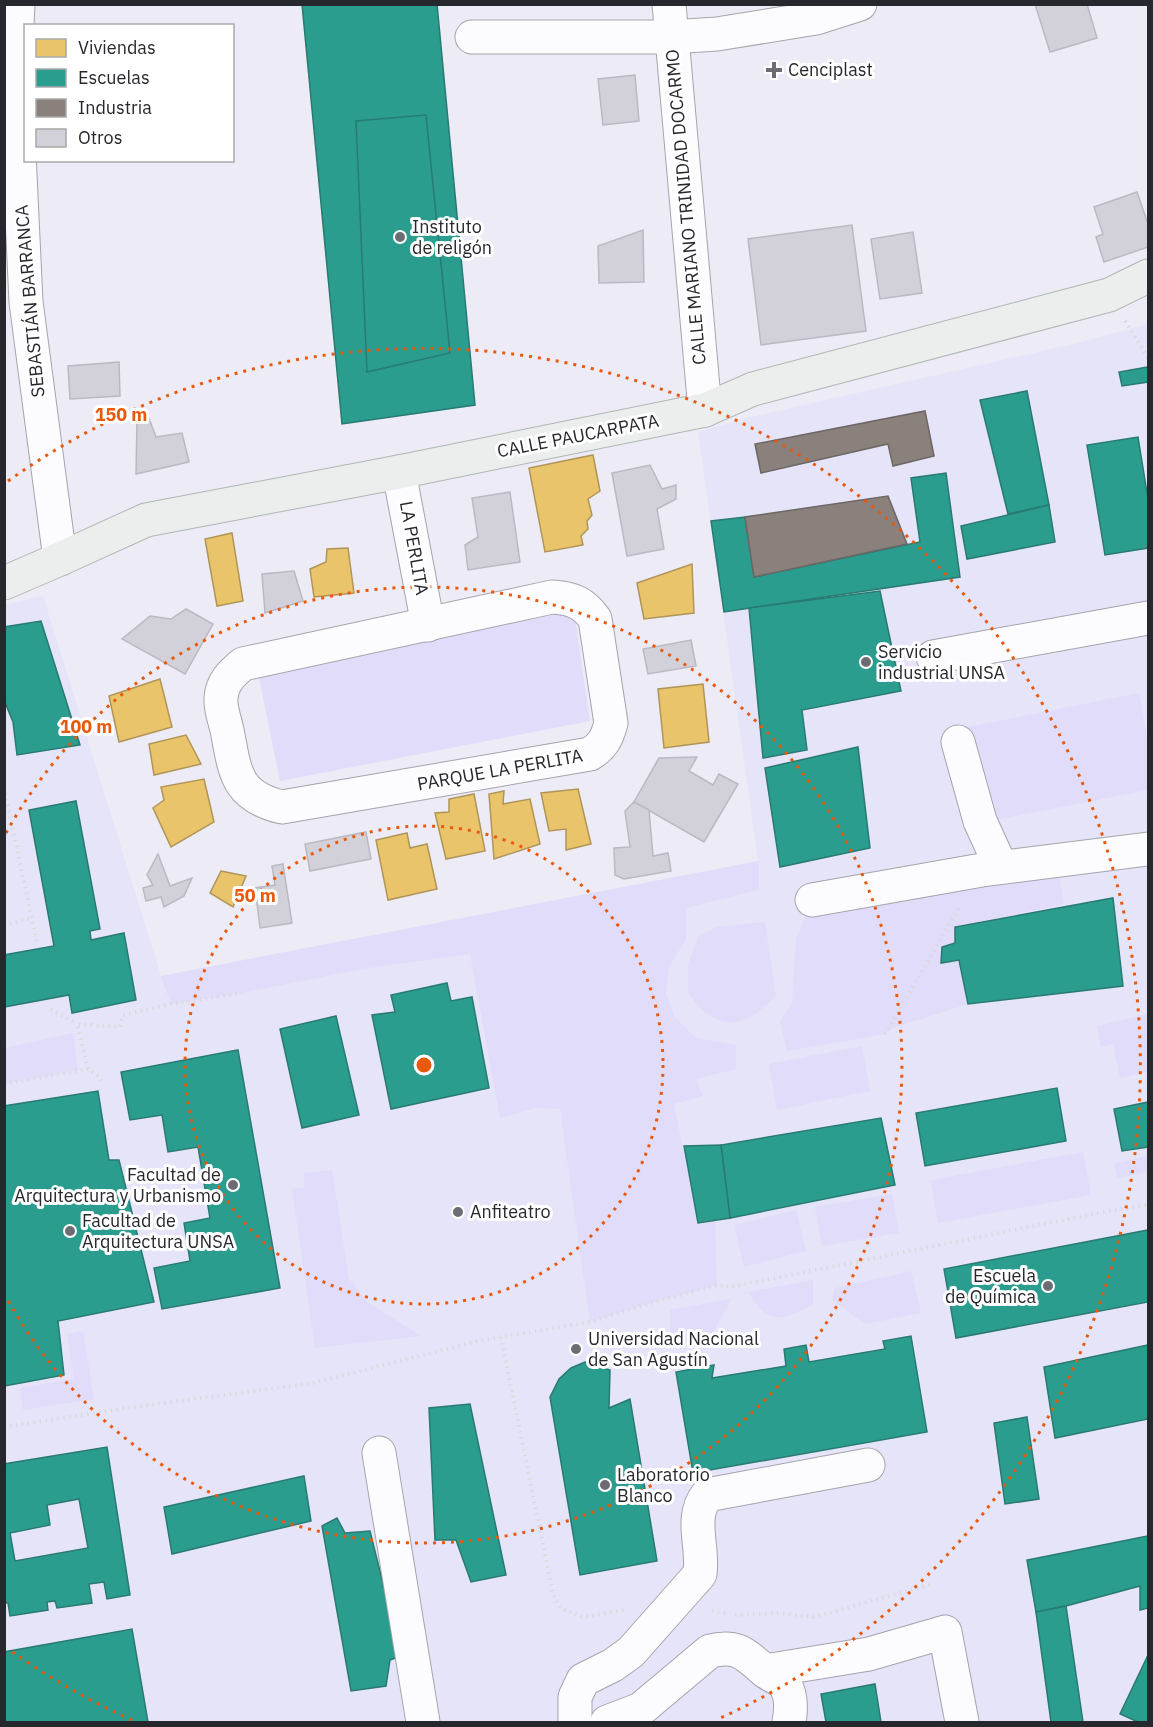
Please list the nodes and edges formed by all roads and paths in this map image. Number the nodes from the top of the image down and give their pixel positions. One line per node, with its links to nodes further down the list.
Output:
1 (18, 4): 11 (street, SEBASTIÁN BARRANCA)
2 (669, 4): 5 (street, CALLE MARIANO TRINIDAD DOCARMO)
3 (860, 4): 5 (street)
4 (472, 37): 5 (street)
5 (671, 37): 9 (street, CALLE MARIANO TRINIDAD DOCARMO)
6 (1149, 276): 7 (main road, CALLE PAUCARPATA)
7 (1109, 295): 8 (path); 9 (main road, CALLE PAUCARPATA)
8 (1149, 358)
9 (705, 410): 10 (main road, CALLE PAUCARPATA)
10 (399, 472): 11 (main road, CALLE PAUCARPATA); 14 (street, LA PERLITA)
11 (60, 560): 12 (main road, CALLE PAUCARPATA)
12 (4, 582)
13 (1149, 618): 15 (street)
14 (428, 625): 14 (street, PARQUE LA PERLITA)
15 (933, 657)
16 (958, 741): 19 (street)
17 (4, 787): 21 (path)
18 (1149, 849): 19 (street)
19 (991, 868): 20 (street); 27 (path)
20 (812, 900)
21 (32, 918): 22 (path); 23 (path)
22 (4, 925)
23 (37, 943)
24 (242, 993): 26 (path)
25 (51, 1009): 26 (path)
26 (77, 1024): 28 (path)
27 (885, 1034)
28 (88, 1069): 29 (path); 30 (path)
29 (102, 1082)
30 (4, 1084)
31 (1149, 1205): 32 (path)
32 (501, 1337): 33 (path); 37 (path)
33 (4, 1427)
34 (379, 1453): 39 (street)
35 (868, 1465): 37 (street)
36 (932, 1584): 37 (path)
37 (673, 1605): 40 (street)
38 (765, 1671): 41 (street); 42 (street); 43 (street)
39 (423, 1722)
40 (575, 1722)
41 (607, 1722)
42 (789, 1722)
43 (962, 1722)

